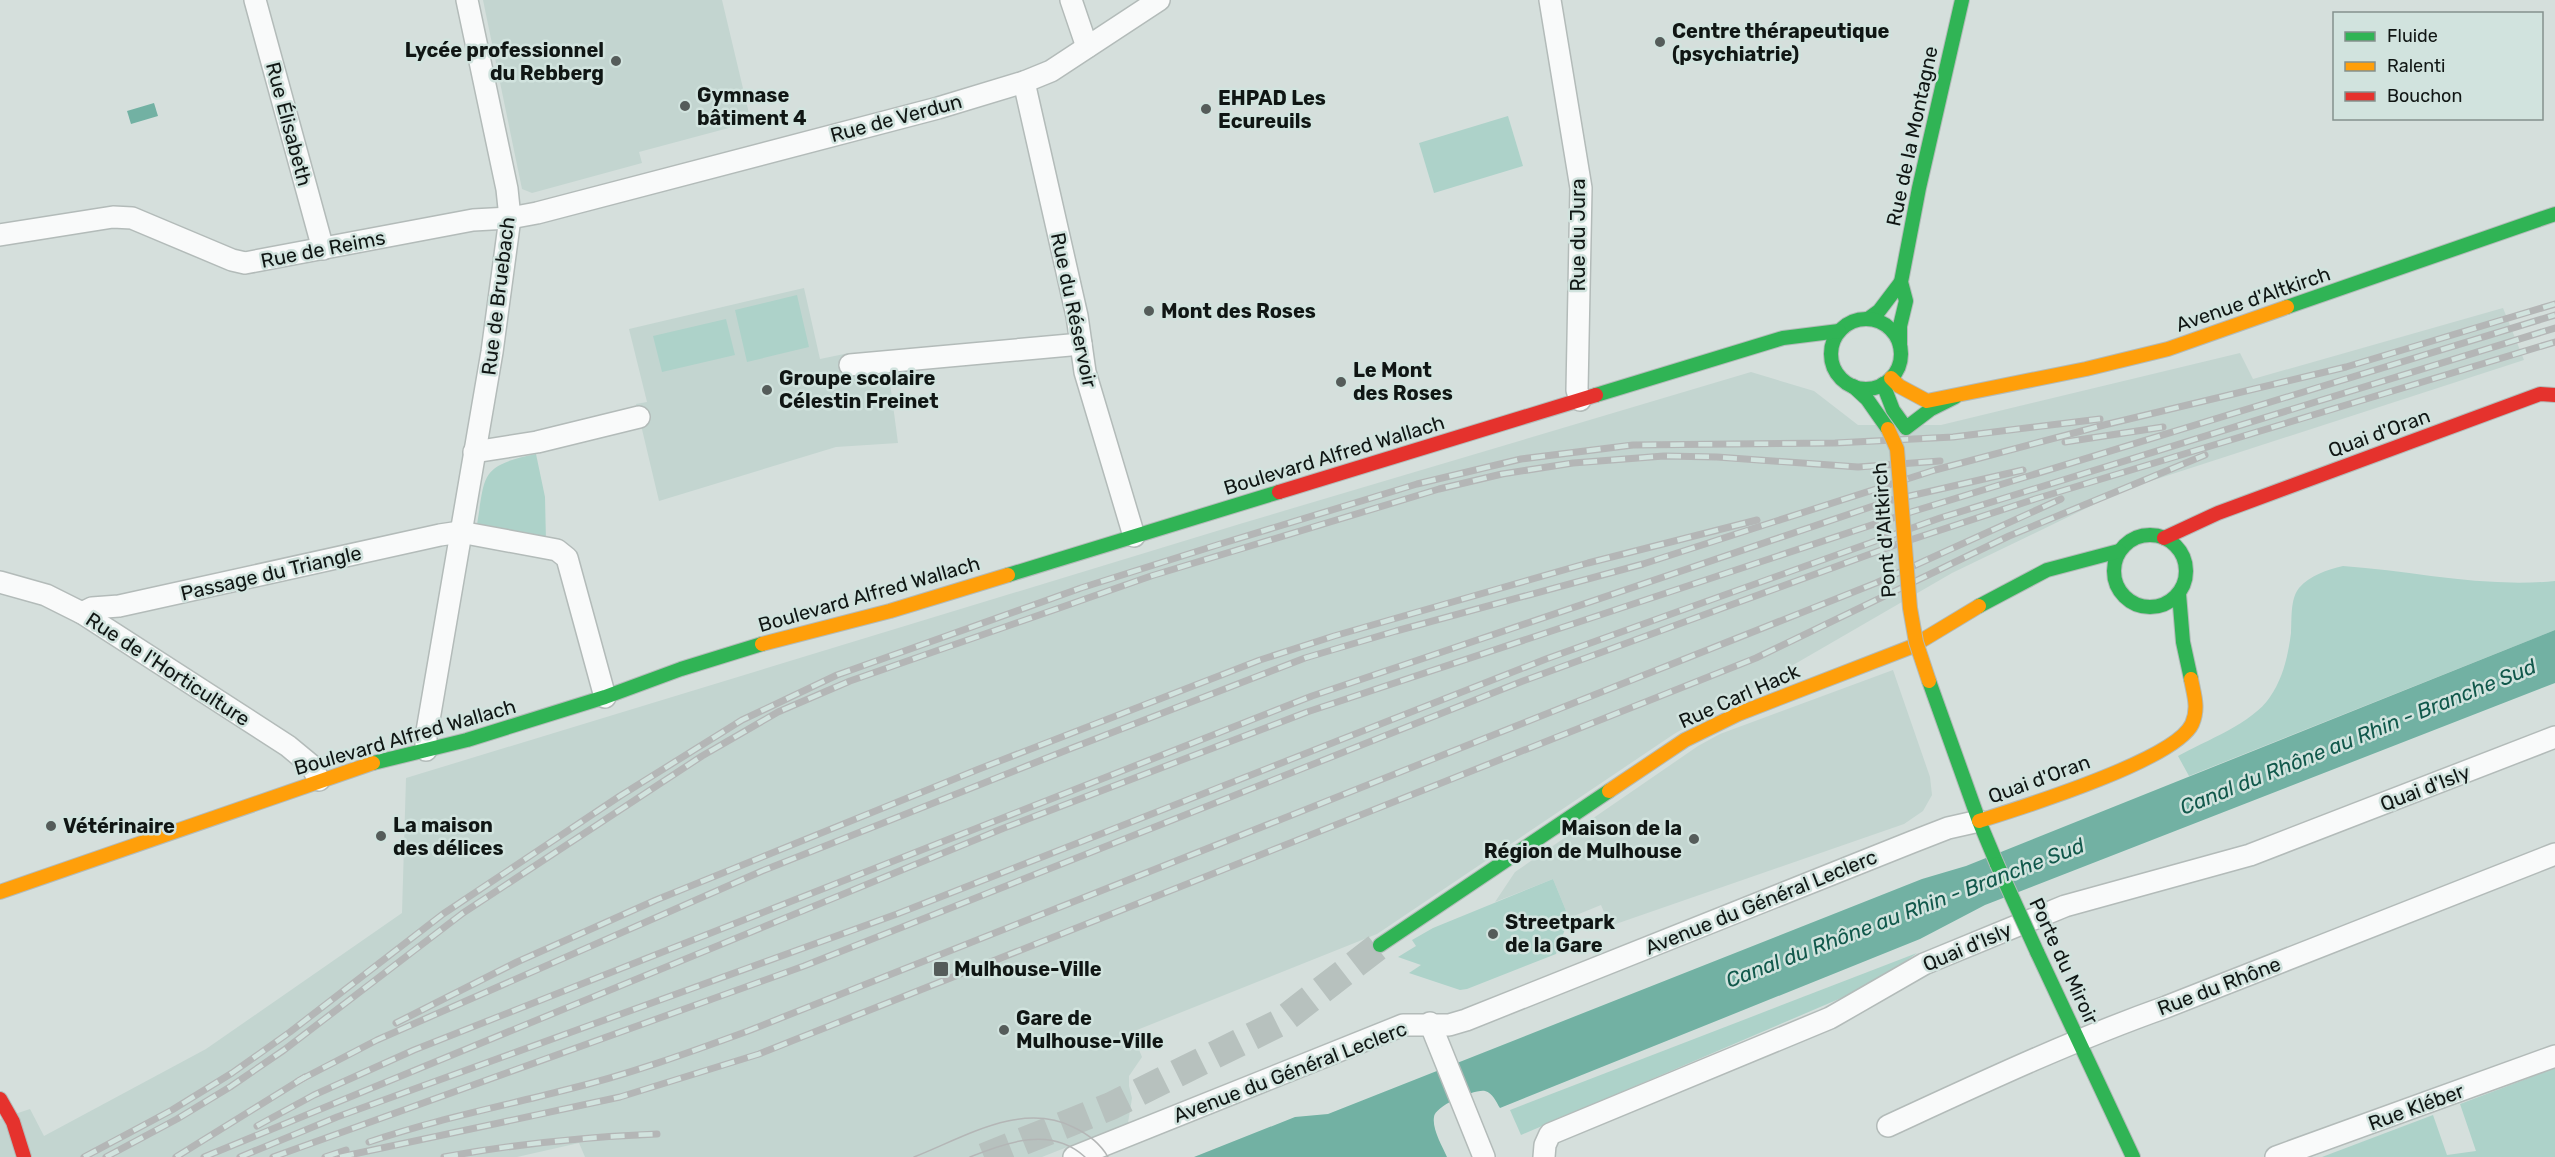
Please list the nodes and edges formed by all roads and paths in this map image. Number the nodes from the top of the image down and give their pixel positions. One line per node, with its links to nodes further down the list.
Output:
1 (255, 0): 12 (street, Rue Élisabeth)
2 (467, 0): 10 (street, Rue de Bruebach)
3 (1071, 0): 7 (street)
4 (1159, 0): 7 (street, Rue de Verdun)
5 (1550, 0): 28 (street, Rue du Jura)
6 (1962, 0): 13 (main road, Rue de la Montagne)
7 (1087, 47): 8 (street, Rue de Verdun)
8 (1024, 82): 10 (street, Rue de Verdun); 16 (street, Rue du Réservoir)
9 (2555, 214): 27 (main road, Avenue d'Altkirch)
10 (510, 218): 12 (street, Rue de Reims); 32 (street, Rue de Bruebach)
11 (0, 235): 12 (street, Rue de Reims)
12 (323, 249)
13 (1901, 282): 14 (main road, Rue de la Montagne); 20 (main road, Rue de la Montagne)
14 (1868, 319): 15 (main road); 20 (main road)
15 (1839, 331): 17 (main road, Boulevard Alfred Wallach); 21 (main road)
16 (1080, 344): 22 (street); 35 (street, Rue du Réservoir)
17 (1754, 347): 18 (main road, Boulevard Alfred Wallach); 28 (main road, Boulevard Alfred Wallach)
18 (1795, 351)
19 (1814, 356): 21 (main road)
20 (1904, 356): 23 (main road)
21 (1832, 362): 25 (main road)
22 (850, 365)
23 (1887, 381): 25 (main road); 27 (main road, Avenue d'Altkirch); 30 (main road)
24 (1931, 383): 27 (main road)
25 (1853, 386): 31 (main road, bridge)
26 (2555, 394): 33 (main road, Quai d'Oran)
27 (1956, 396): 30 (main road, Avenue d'Altkirch)
28 (1580, 400): 35 (main road, Boulevard Alfred Wallach)
29 (639, 417): 32 (street)
30 (1906, 428): 31 (main road, Avenue d'Altkirch)
31 (1897, 449): 43 (main road, Pont d'Altkirch, bridge)
32 (474, 452): 34 (street, Rue de Bruebach)
33 (2218, 513): 36 (main road, Quai d'Oran); 37 (main road)
34 (460, 532): 44 (street, Passage du Triangle); 47 (street); 49 (street, Rue de Bruebach)
35 (1134, 536): 47 (main road, Boulevard Alfred Wallach)
36 (2164, 538): 37 (main road); 38 (main road)
37 (2190, 548): 42 (main road)
38 (2119, 551): 39 (main road, Rue Carl Hack); 40 (main road)
39 (2075, 563): 40 (main road); 54 (main road, Rue Carl Hack)
40 (2114, 578): 45 (main road)
41 (0, 582): 44 (street, Rue de l'Horticulture)
42 (2179, 594): 45 (main road); 46 (main road, Quai d'Oran)
43 (1910, 608): 51 (main road, Porte du Miroir, bridge)
44 (82, 613): 50 (street, Rue de l'Horticulture)
45 (2158, 616): 46 (main road)
46 (2183, 642): 51 (main road, Quai d'Oran)
47 (605, 698): 49 (main road, Boulevard Alfred Wallach)
48 (2555, 737): 64 (street, Quai d'Isly)
49 (426, 750): 50 (main road, Boulevard Alfred Wallach)
50 (319, 780): 53 (main road, Boulevard Alfred Wallach)
51 (1982, 829): 55 (street, Avenue du Général Leclerc); 56 (main road, Porte du Miroir, bridge)
52 (2555, 854): 56 (street, Rue du Rhône)
53 (0, 892)
54 (1380, 945)
55 (1430, 1023): 62 (street, Avenue du Général Leclerc); 63 (street)
56 (2078, 1039): 60 (street, Rue du Rhône); 65 (main road, Porte du Miroir)
57 (2555, 1056): 66 (street, Rue Kléber)
58 (0, 1099): 61 (main road)
59 (0, 1126): 61 (main road)
60 (1888, 1126)
61 (22, 1152)
62 (1074, 1157)
63 (1484, 1157)
64 (1544, 1157)
65 (2133, 1157)
66 (2276, 1157)

